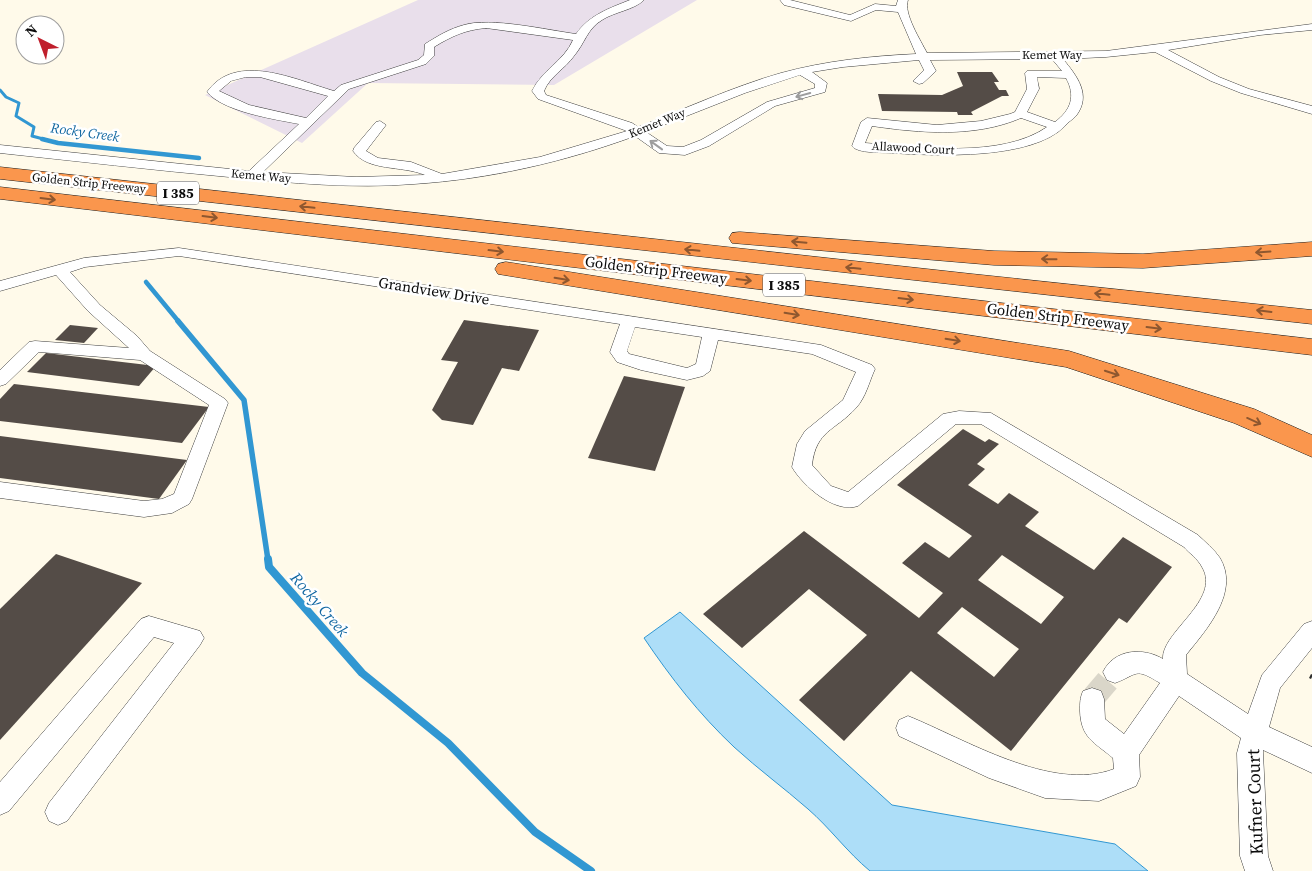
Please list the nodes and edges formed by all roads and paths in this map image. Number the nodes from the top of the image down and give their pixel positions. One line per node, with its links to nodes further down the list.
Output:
1 (639, 0): 7 (lane)
2 (784, 0): 5 (street)
3 (812, 0): 5 (street)
4 (902, 5): 5 (street); 10 (street)
5 (863, 11)
6 (1312, 27): 8 (street, Kemet Way)
7 (579, 38): 14 (street); 20 (lane)
8 (1158, 49): 9 (street, Kemet Way); 15 (street)
9 (1054, 55): 10 (street, Kemet Way); 12 (street, Allawood Court)
10 (924, 56): 11 (street, Kemet Way); 13 (street)
11 (802, 71): 20 (street, Kemet Way); 20 (street, one-way to 20)
12 (1070, 74): 16 (street); 19 (street, Allawood Court)
13 (919, 81)
14 (336, 95): 17 (street); 17 (street)
15 (1312, 110)
16 (1017, 115): 19 (street); 19 (street, Allawood Court)
17 (308, 122): 23 (street)
18 (380, 125): 24 (street)
19 (1054, 130)
20 (638, 132): 24 (street, Kemet Way)
21 (0, 149): 23 (street, Kemet Way)
22 (0, 173): 26 (highway, Golden Strip Freeway / I 385, one-way to 22)
23 (253, 175): 24 (street, Kemet Way)
24 (440, 178)
25 (0, 193): 27 (highway, Golden Strip Freeway / I 385, one-way to 27)
26 (355, 213): 28 (highway, one-way to 26); 31 (highway, Golden Strip Freeway / I 385, one-way to 26)
27 (256, 223): 34 (highway, Golden Strip Freeway / I 385, one-way to 34); 37 (highway, one-way to 37)
28 (1312, 249)
29 (60, 270): 30 (street, Grandview Drive); 32 (street, Grandview Drive); 35 (street)
30 (0, 286)
31 (1312, 317)
32 (630, 321): 33 (street, Grandview Drive); 33 (street)
33 (711, 333): 41 (street, Grandview Drive)
34 (1312, 347)
35 (144, 355): 36 (street); 38 (street)
36 (0, 380)
37 (1312, 447)
38 (0, 490)
39 (1312, 631): 44 (street, Kufner Court)
40 (1115, 672): 41 (street)
41 (1176, 680): 44 (street); 45 (street)
42 (1092, 699): 45 (street)
43 (908, 728): 45 (street)
44 (1255, 733): 46 (street); 49 (street, Kufner Court)
45 (1126, 752)
46 (1312, 760)
47 (0, 802): 48 (lane)
48 (58, 812)
49 (1259, 871)

